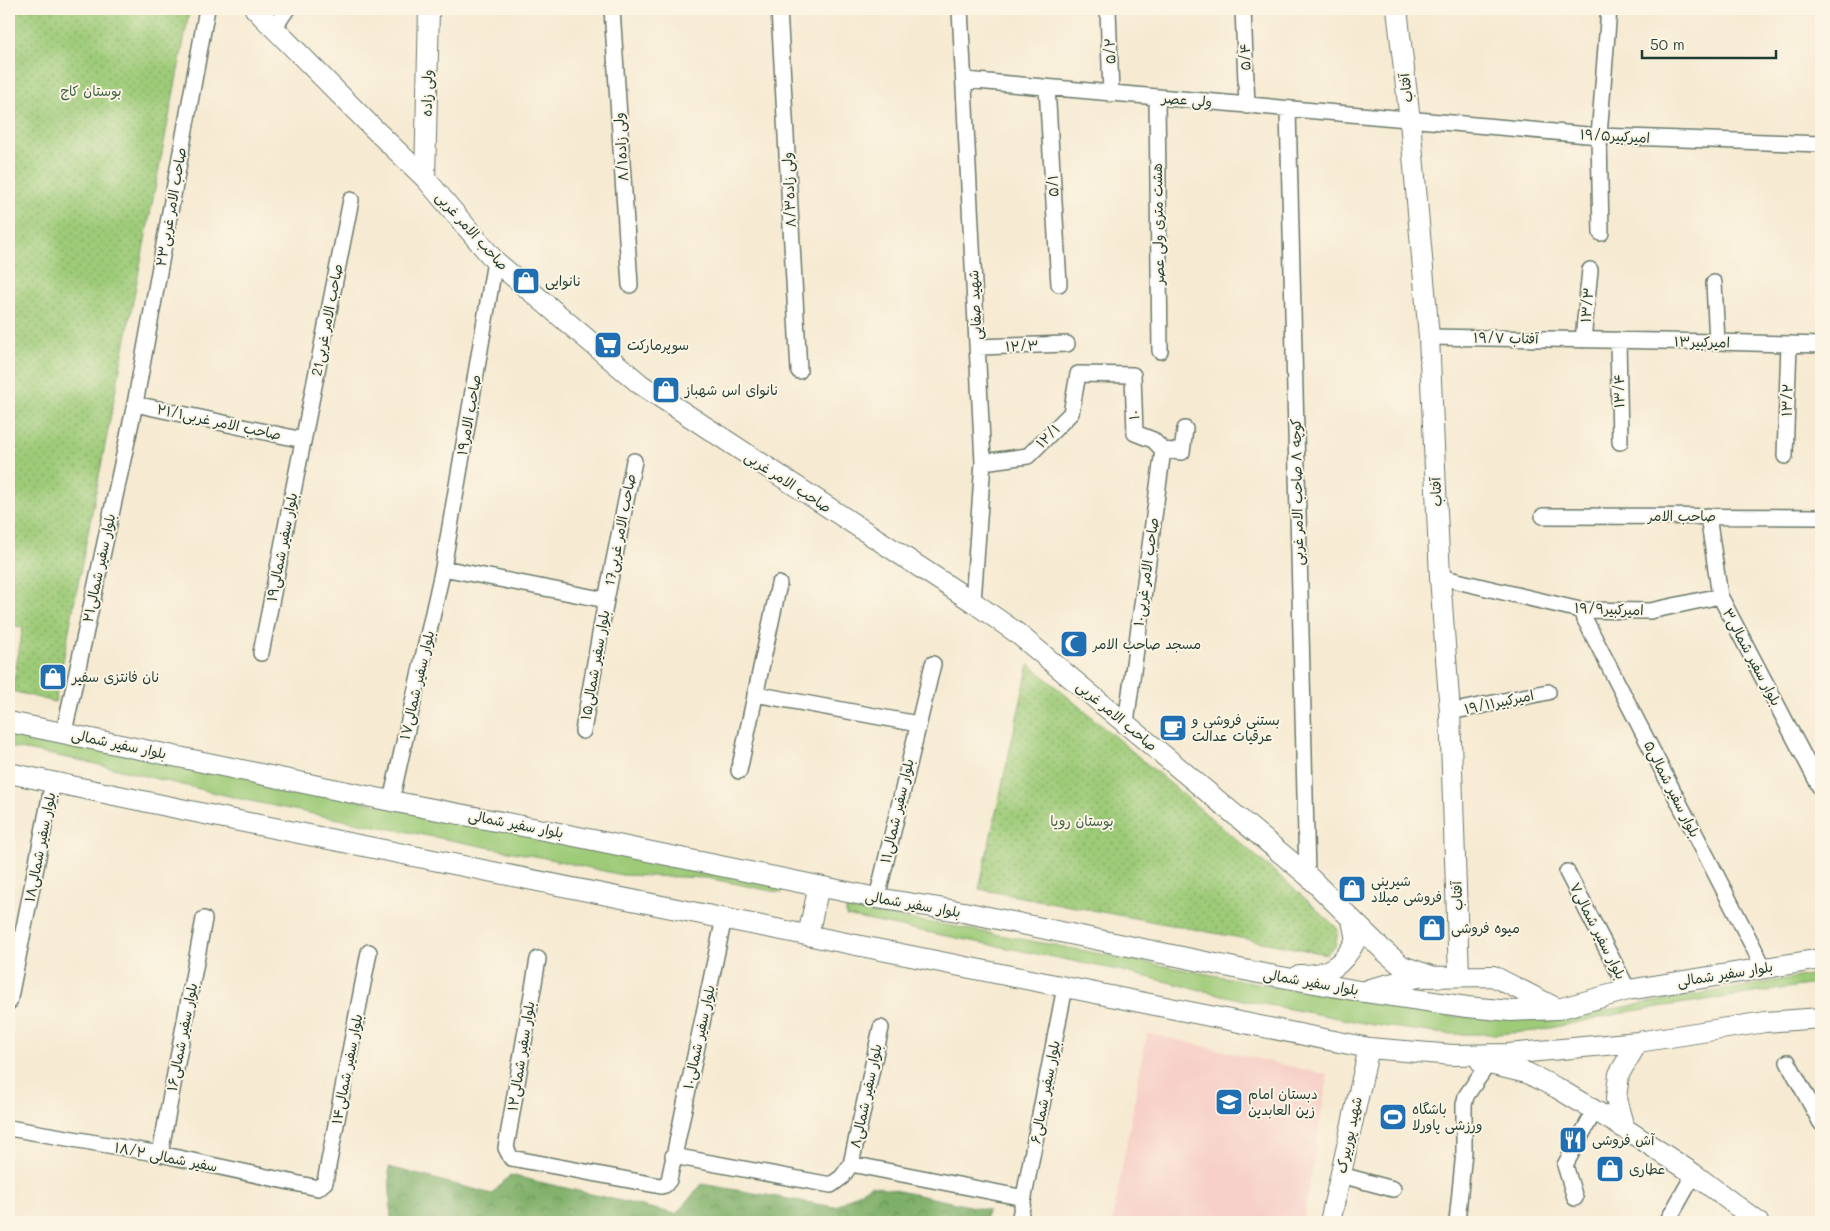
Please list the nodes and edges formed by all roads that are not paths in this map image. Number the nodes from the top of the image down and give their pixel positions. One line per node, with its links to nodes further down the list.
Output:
1 (207, 9): 41 (street, صاحب الامر غربی۲۳)
2 (255, 9): 12 (main road, صاحب الامر غربی)
3 (287, 9): 12 (street)
4 (429, 9): 22 (main road, ولی زاده)
5 (612, 9): 29 (street, ولی زاده۸/۱)
6 (778, 9): 39 (street, ولی زاده۸/۳)
7 (960, 9): 13 (street, شهید صفایی)
8 (1108, 9): 15 (street, ۵/۲)
9 (1243, 9): 17 (street, ۵/۴)
10 (1397, 9): 19 (main road, آفتاب)
11 (1609, 9): 20 (street)
12 (274, 28): 22 (main road, صاحب الامر غربی)
13 (965, 80): 14 (street, ولی عصر); 37 (street, شهید صفایی)
14 (1047, 88): 15 (street, ولی عصر); 28 (street, ۵/۱)
15 (1111, 94): 16 (street, ولی عصر)
16 (1157, 98): 17 (street, ولی عصر); 38 (street, هشت متری ولی عصر)
17 (1247, 106): 18 (street, ولی عصر)
18 (1288, 110): 19 (street, ولی عصر); 75 (street, کوچه ۸ صاحب الامر غربی)
19 (1410, 121): 20 (street, امیرکبیر۱۹/۵); 30 (main road, آفتاب)
20 (1599, 136): 21 (street, امیرکبیر۱۹/۵); 24 (street)
21 (1821, 144)
22 (425, 178): 25 (main road, صاحب الامر غربی)
23 (351, 200): 43 (street, 21صاحب الامر غربی)
24 (1601, 233)
25 (495, 261): 52 (street, صاحب الامر۱۹); 57 (main road, صاحب الامر غربی)
26 (1590, 270): 31 (street, ۱۳/۳)
27 (1714, 283): 33 (street)
28 (1059, 284)
29 (630, 285)
30 (1429, 337): 31 (street, آفتاب ۱۹/۷); 53 (main road, آفتاب)
31 (1583, 340): 32 (street, امیرکبیر۱۳)
32 (1618, 340): 33 (street, امیرکبیر۱۳); 44 (street, ۱۳/۴)
33 (1717, 342): 35 (street, امیرکبیر۱۳)
34 (1067, 344): 37 (street, ۱۲/۳)
35 (1789, 344): 36 (street, امیرکبیر۱۳); 46 (street, ۱۳/۲)
36 (1821, 345)
37 (977, 347): 48 (street, شهید صفایی)
38 (1160, 351)
39 (799, 370)
40 (1078, 374): 45 (street, ۱۰); 48 (street, ۱۲/۱)
41 (135, 404): 43 (street, صاحب الامر غربی۲۱/۱); 68 (street, بلوار سفیر شمالی۲۱)
42 (1185, 429): 45 (street)
43 (303, 440): 59 (street, بلوار سفیر شمالی۱۹)
44 (1620, 442)
45 (1163, 450): 65 (street, صاحب الامر غربی۱۰)
46 (1785, 456)
47 (634, 460): 56 (street, صاحب الامر غربی17)
48 (983, 462): 57 (street, شهید صفایی)
49 (1543, 516): 50 (street, صاحب الامر)
50 (1708, 516): 51 (street, صاحب الامر); 55 (street, بلوار سفیر شمالی۳)
51 (1821, 517)
52 (443, 568): 56 (street); 73 (street, بلوار سفیر شمالی۱۷)
53 (1440, 577): 58 (street, امیرکبیر۱۹/۹); 63 (main road, آفتاب)
54 (779, 584): 62 (street)
55 (1720, 596): 58 (street, امیرکبیر۱۹/۹); 72 (street, بلوار سفیر شمالی۳)
56 (606, 600): 67 (street, بلوار سفیر شمالی۱۵)
57 (973, 602): 65 (main road, صاحب الامر غربی)
58 (1580, 610): 85 (street, بلوار سفیر شمالی۵)
59 (260, 653)
60 (933, 664): 66 (street, بلوار سفیر شمالی۱۱)
61 (1548, 692): 63 (street, امیرکبیر۱۹/۱۱)
62 (755, 694): 66 (street); 69 (street)
63 (1450, 712): 88 (main road, آفتاب)
64 (9, 722): 68 (main road, بلوار سفیر شمالی)
65 (1126, 723): 75 (main road, صاحب الامر غربی)
66 (918, 724): 77 (street, بلوار سفیر شمالی۱۱)
67 (583, 731)
68 (64, 732): 73 (main road, بلوار سفیر شمالی)
69 (739, 771)
70 (9, 773): 71 (main road)
71 (53, 782): 78 (main road); 92 (street, بلوار سفیر شمالی۱۸)
72 (1821, 789)
73 (391, 801): 76 (main road, بلوار سفیر شمالی)
74 (1567, 872): 90 (street, بلوار سفیر شمالی۷)
75 (1307, 875): 80 (main road, صاحب الامر غربی)
76 (819, 886): 77 (main road, بلوار سفیر شمالی); 81 (main road)
77 (877, 898): 86 (main road, بلوار سفیر شمالی)
78 (724, 918): 81 (main road); 107 (street, بلوار سفیر شمالی۱۰)
79 (204, 919): 106 (street, بلوار سفیر شمالی۱۶)
80 (1352, 920): 86 (main road); 87 (main road, صاحب الامر غربی)
81 (808, 935): 89 (main road)
82 (370, 952): 111 (street, بلوار سفیر شمالی۱۴)
83 (538, 959): 105 (street, بلوار سفیر شمالی۱۲)
84 (1821, 959): 85 (main road, بلوار سفیر شمالی)
85 (1764, 968): 90 (main road, بلوار سفیر شمالی)
86 (1259, 973): 91 (main road, بلوار سفیر شمالی)
87 (1431, 976): 88 (main road); 91 (main road)
88 (1459, 976): 93 (main road)
89 (1065, 987): 97 (main road); 113 (street, بلوار سفیر شمالی۶)
90 (1628, 990): 93 (main road, بلوار سفیر شمالی)
91 (1359, 991): 93 (main road, بلوار سفیر شمالی)
92 (9, 1002)
93 (1558, 1009)
94 (1821, 1018): 96 (main road)
95 (880, 1028): 108 (street, بلوار سفیر شمالی۸)
96 (1638, 1042): 98 (main road); 104 (main road)
97 (1368, 1048): 98 (main road); 110 (main road, شهید پوربیرک)
98 (1453, 1055): 100 (main road)
99 (1788, 1062): 102 (street)
100 (1488, 1064): 101 (main road); 117 (street)
101 (1595, 1110): 104 (main road); 114 (street)
102 (1821, 1123)
103 (9, 1128): 106 (street, سفیر شمالی ۱۸/۲)
104 (1624, 1128): 109 (main road)
105 (508, 1153): 107 (street, بلوار سفیر شمالی۱۰)
106 (160, 1154): 111 (street, سفیر شمالی ۱۸/۲)
107 (673, 1156): 108 (street)
108 (851, 1164): 113 (street)
109 (1694, 1174): 118 (street); 119 (main road)
110 (1341, 1175): 112 (street); 116 (main road, شهید پوربیرک)
111 (322, 1186)
112 (1393, 1189)
113 (1024, 1198): 115 (street, بلوار سفیر شمالی۶)
114 (1575, 1198)
115 (1019, 1222)
116 (1330, 1222)
117 (1457, 1222)
118 (1667, 1222)
119 (1758, 1222)

